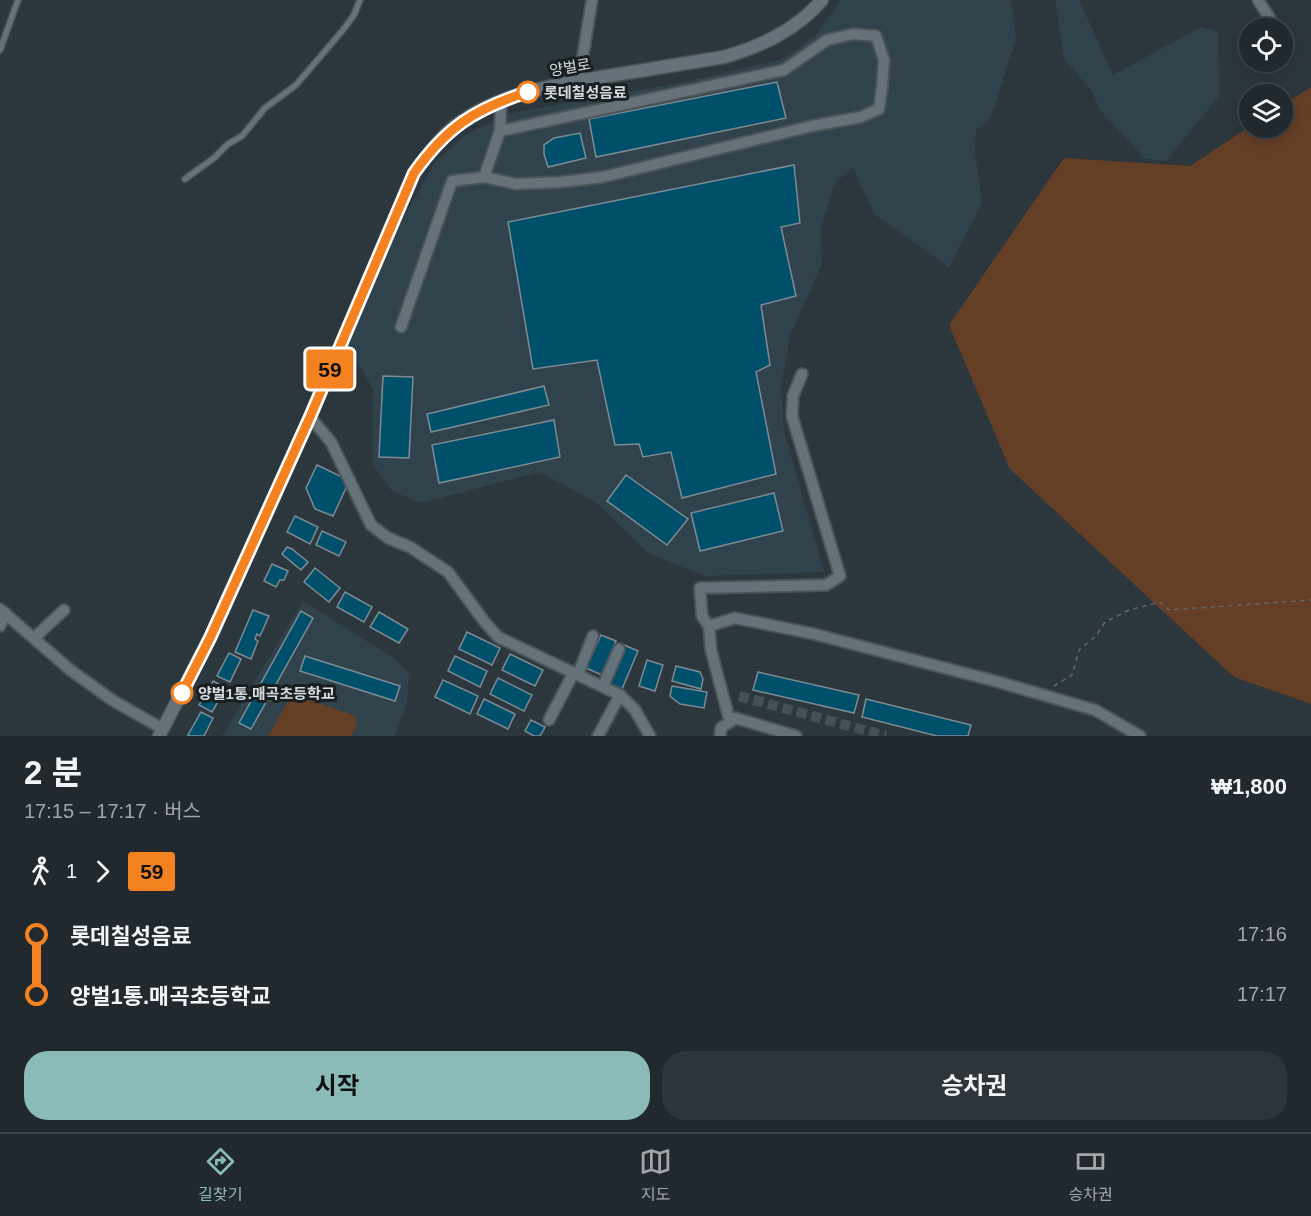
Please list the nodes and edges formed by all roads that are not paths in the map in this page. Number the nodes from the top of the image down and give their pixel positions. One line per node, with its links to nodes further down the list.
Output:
1 (18, 0): 7 (lane)
2 (360, 0): 12 (lane)
3 (592, 0): 8 (street)
4 (822, 0): 8 (street, 양벌로)
5 (1258, 0): 6 (street)
6 (1270, 18)
7 (0, 50)
8 (579, 81): 9 (street, 양벌로)
9 (501, 102): 10 (street); 15 (street, 양벌로)
10 (500, 131): 11 (street); 11 (street)
11 (484, 177): 13 (street)
12 (186, 179)
13 (401, 327)
14 (802, 374): 19 (street)
15 (310, 417): 23 (street); 28 (street, 양벌로)
16 (64, 609): 21 (street)
17 (3, 611): 18 (street); 21 (street)
18 (0, 626)
19 (709, 626): 27 (street); 33 (street)
20 (593, 636): 23 (street)
21 (34, 638): 28 (street)
22 (619, 649): 24 (street)
23 (576, 673): 24 (street); 26 (street)
24 (603, 686): 25 (street)
25 (620, 695): 29 (street); 30 (street)
26 (549, 720)
27 (730, 722): 31 (street); 32 (street)
28 (161, 733)
29 (598, 736)
30 (650, 736)
31 (720, 736)
32 (796, 736)
33 (1140, 736)

